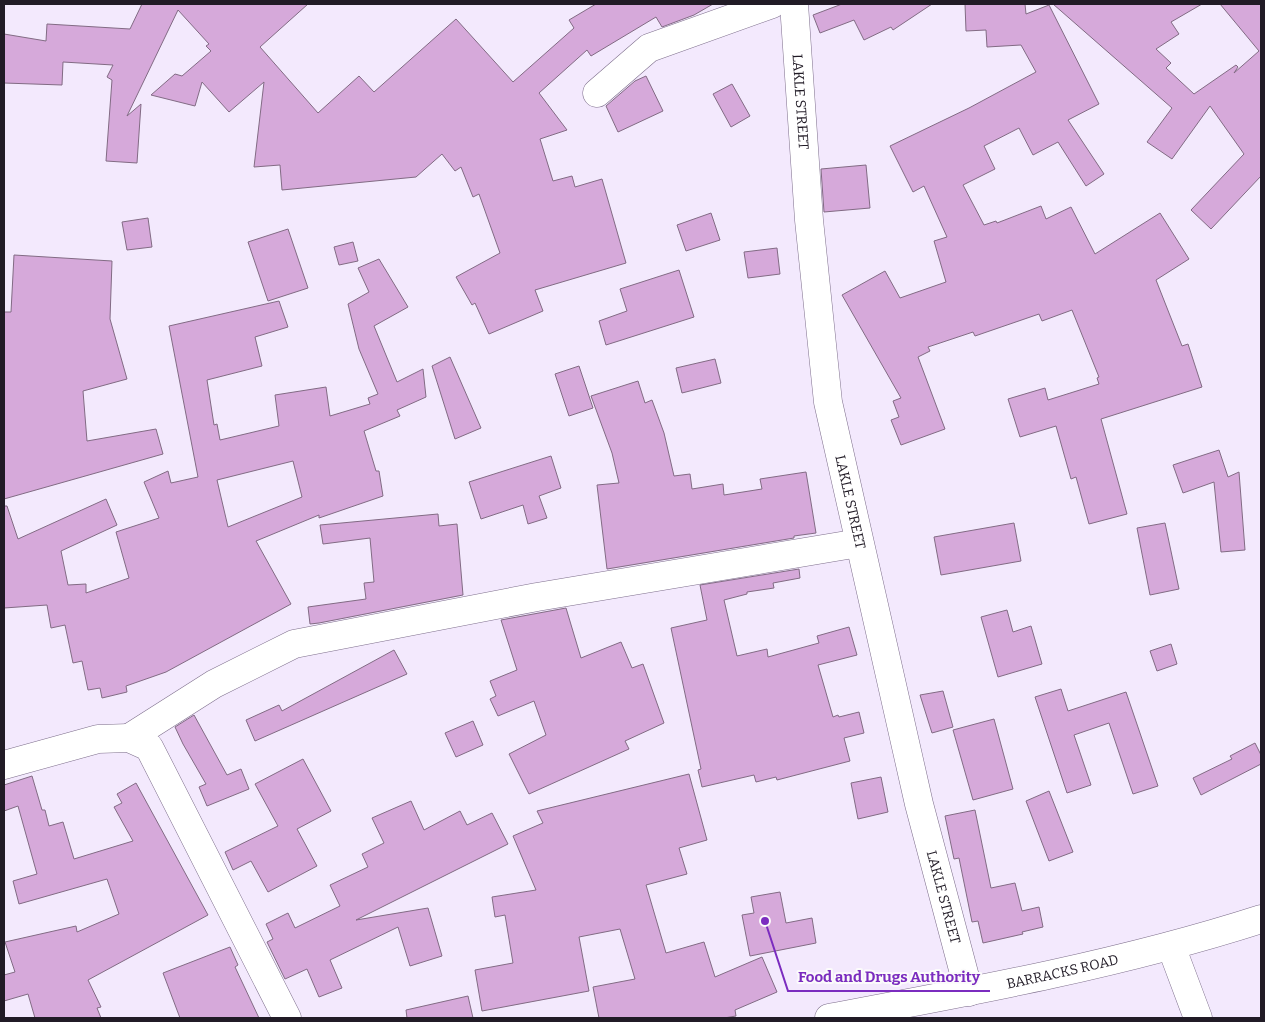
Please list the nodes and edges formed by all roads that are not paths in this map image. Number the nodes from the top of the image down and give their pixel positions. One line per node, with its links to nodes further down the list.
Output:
1 (772, 4): 3 (street)
2 (794, 4): 4 (street, LAKLE STREET)
3 (597, 93)
4 (859, 543): 5 (street); 9 (street, LAKLE STREET)
5 (129, 738): 6 (street); 10 (street)
6 (4, 765)
7 (1261, 919): 8 (street, BARRACKS ROAD)
8 (1171, 946): 9 (street, BARRACKS ROAD); 12 (street)
9 (969, 992): 11 (street, BARRACKS ROAD)
10 (287, 1018)
11 (829, 1018)
12 (1198, 1018)

